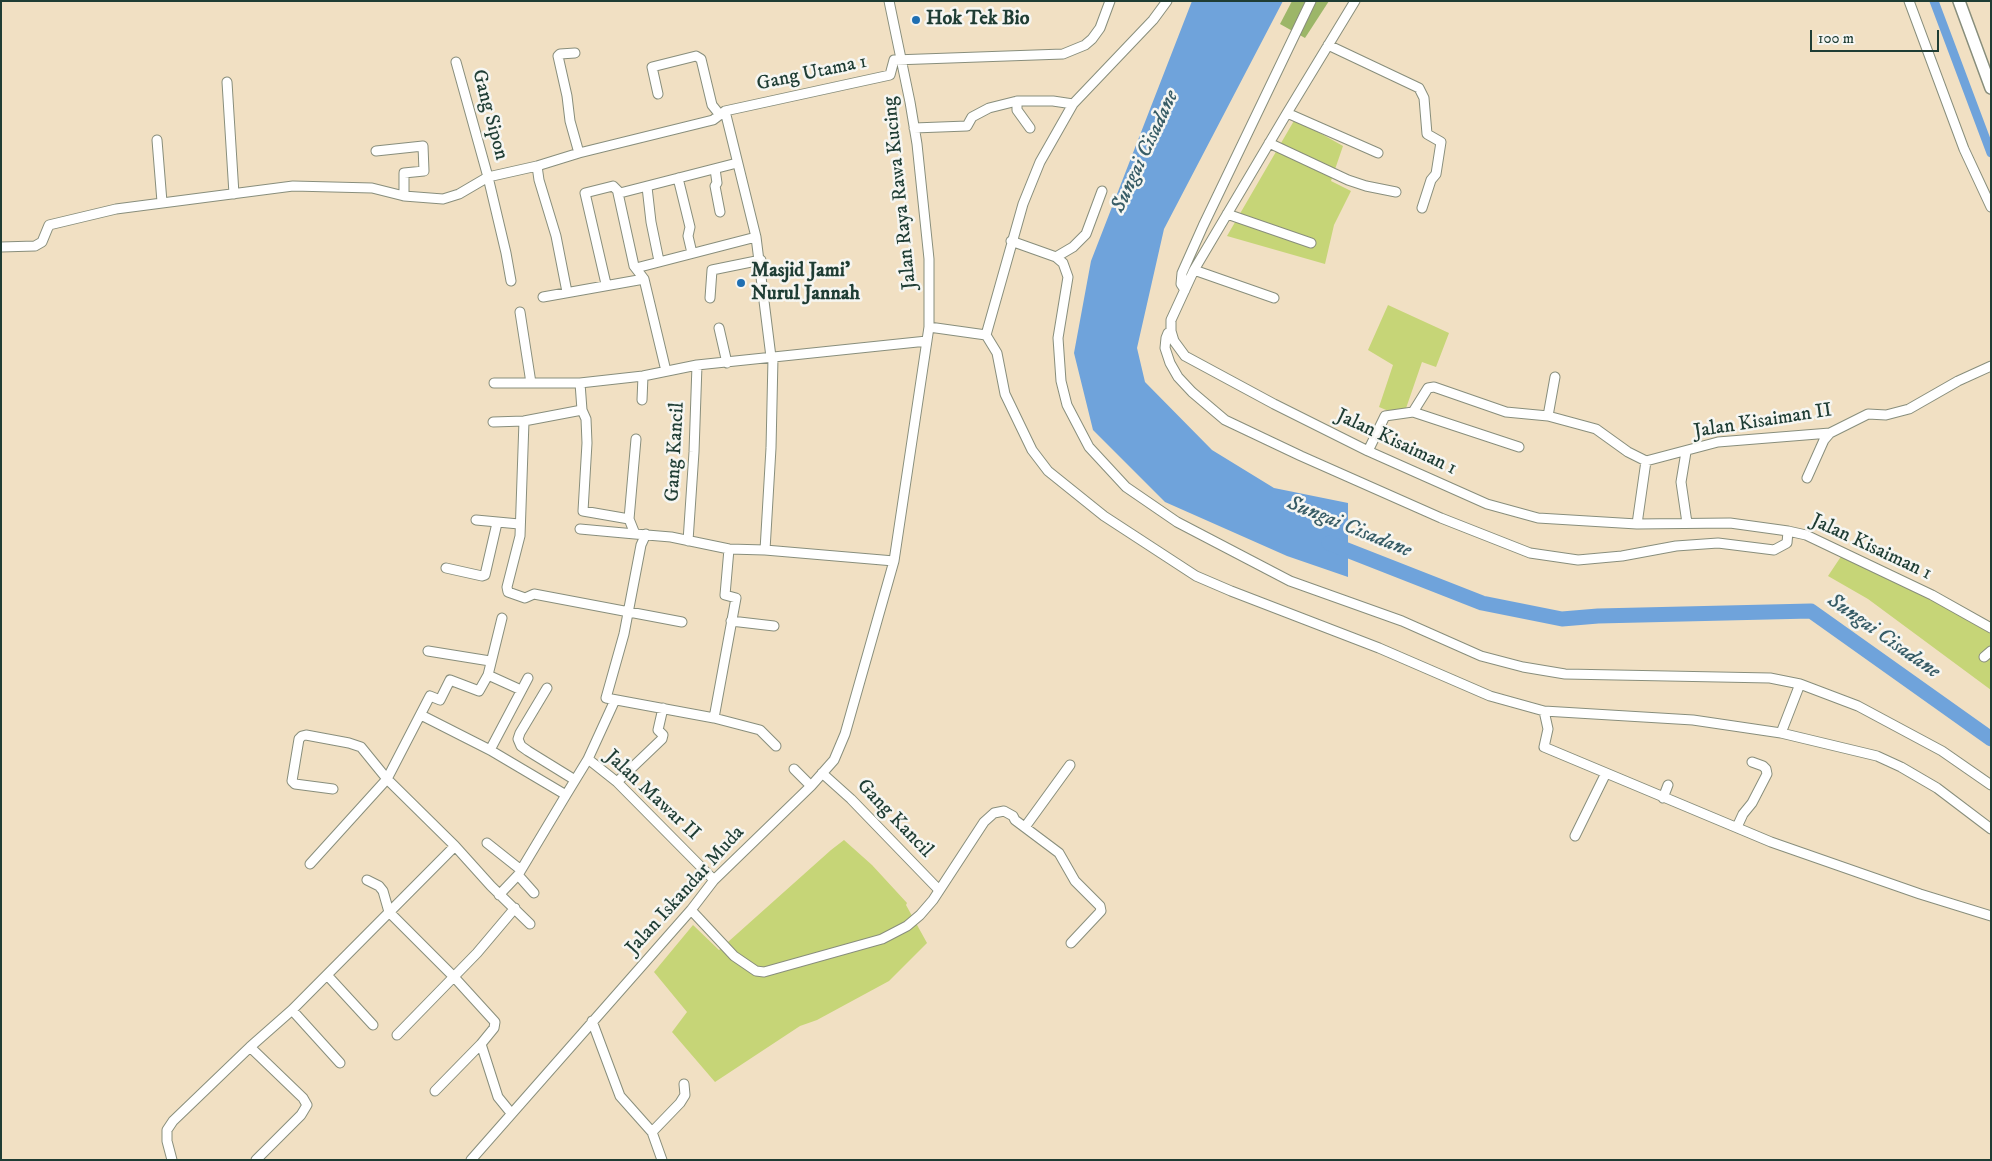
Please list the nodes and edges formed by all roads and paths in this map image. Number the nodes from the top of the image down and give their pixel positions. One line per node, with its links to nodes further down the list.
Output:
1 (889, 1): 10 (street, Jalan Raya Rawa Kucing)
2 (1110, 1): 10 (street)
3 (1167, 1): 16 (street)
4 (1311, 1): 55 (street)
5 (1356, 1): 8 (street)
6 (1909, 1): 38 (street)
7 (1959, 1): 13 (main road)
8 (1328, 46): 18 (street); 39 (street)
9 (575, 53): 24 (street)
10 (902, 60): 17 (street, Gang Utama 1); 19 (street, Jalan Raya Rawa Kucing)
11 (456, 62): 29 (street, Gang Sipon)
12 (227, 82): 35 (street)
13 (1991, 88)
14 (658, 94): 17 (street)
15 (1017, 101): 16 (street); 19 (street); 20 (street)
16 (1073, 104): 43 (street)
17 (722, 113): 24 (street); 26 (street)
18 (1287, 113): 22 (street); 25 (street)
19 (914, 128): 61 (street, Jalan Raya Rawa Kucing)
20 (1030, 128)
21 (157, 140): 37 (street)
22 (1269, 143): 33 (street); 41 (street)
23 (376, 150): 36 (street)
24 (579, 153): 27 (street)
25 (1378, 153)
26 (737, 163): 28 (street); 42 (street)
27 (537, 166): 29 (street); 56 (street)
28 (715, 169): 30 (street); 40 (street)
29 (488, 177): 36 (street); 53 (street, Gang Sipon)
30 (678, 178): 31 (street); 46 (street)
31 (647, 187): 34 (street); 49 (street)
32 (1102, 191): 47 (street)
33 (1396, 192)
34 (618, 193): 50 (street); 54 (street)
35 (234, 194): 36 (street); 37 (street)
36 (404, 196)
37 (162, 202): 45 (street)
38 (1991, 207)
39 (1422, 208)
40 (720, 212)
41 (1227, 214): 44 (street); 51 (street)
42 (756, 237): 46 (street); 48 (street)
43 (1011, 241): 47 (street); 64 (street)
44 (1311, 243)
45 (1, 247)
46 (692, 253): 49 (street)
47 (1056, 257): 114 (street)
48 (760, 260): 58 (street); 66 (street)
49 (659, 261): 50 (street)
50 (636, 268): 52 (street)
51 (1194, 270): 55 (street); 59 (street)
52 (644, 279): 54 (street); 70 (street)
53 (511, 281)
54 (606, 284): 56 (street)
55 (1185, 290): 63 (street)
56 (567, 292): 57 (street)
57 (544, 297)
58 (710, 298)
59 (1274, 298)
60 (520, 312): 74 (street)
61 (929, 327): 64 (street); 65 (street, Jalan Raya Rawa Kucing)
62 (719, 328): 67 (street)
63 (1171, 331): 85 (street, Jalan Kisaiman 1); 96 (street)
64 (986, 334): 119 (street)
65 (927, 341): 66 (street); 102 (street, Jalan Raya Rawa Kucing)
66 (772, 358): 67 (street); 101 (street)
67 (727, 363): 68 (street)
68 (697, 365): 70 (street); 99 (street, Gang Kancil)
69 (1991, 366): 82 (street, Jalan Kisaiman II)
70 (666, 371): 71 (street)
71 (643, 376): 75 (street); 76 (street)
72 (1555, 377): 79 (street)
73 (494, 383): 74 (street)
74 (531, 383): 75 (street)
75 (580, 383): 77 (street)
76 (642, 400)
77 (582, 410): 80 (street); 89 (street)
78 (1413, 412): 79 (street); 84 (street); 85 (street)
79 (1548, 416): 87 (street)
80 (524, 421): 81 (street); 93 (street)
81 (493, 422)
82 (1830, 433): 86 (street, Jalan Kisaiman II); 88 (street)
83 (636, 439): 89 (street)
84 (1519, 447)
85 (1368, 451): 94 (street, Jalan Kisaiman 1)
86 (1686, 452): 87 (street, Jalan Kisaiman II); 92 (street)
87 (1646, 461): 94 (street)
88 (1806, 478)
89 (629, 519): 97 (street)
90 (476, 520): 91 (street)
91 (497, 523): 93 (street); 103 (street)
92 (1687, 523): 94 (street, Jalan Kisaiman 1); 96 (street, Jalan Kisaiman 1)
93 (519, 524): 104 (street)
94 (1636, 524)
95 (580, 529): 97 (street)
96 (1788, 531): 109 (street, Jalan Kisaiman 1)
97 (635, 534): 98 (street)
98 (646, 534): 99 (street); 104 (street)
99 (688, 541): 100 (street)
100 (729, 549): 101 (street); 106 (street)
101 (765, 550): 102 (street)
102 (894, 561): 129 (street, Jalan Iskandar Muda)
103 (446, 568)
104 (628, 610): 107 (street); 117 (street)
105 (502, 618): 111 (street)
106 (731, 621): 108 (street); 121 (street)
107 (682, 622)
108 (774, 626)
109 (1991, 628)
110 (428, 651): 111 (street)
111 (490, 661): 112 (street)
112 (488, 675): 116 (street); 120 (street)
113 (528, 678): 116 (street)
114 (1800, 684): 122 (street); 135 (street)
115 (547, 688): 132 (street)
116 (521, 690): 124 (street)
117 (615, 700): 118 (street); 125 (street)
118 (663, 708): 121 (street); 133 (street)
119 (1544, 711): 122 (street); 130 (street)
120 (420, 715): 124 (street); 131 (street)
121 (714, 718): 123 (street)
122 (1781, 733): 142 (street)
123 (776, 746)
124 (490, 750): 138 (street)
125 (588, 759): 132 (street); 133 (street, Jalan Mawar II)
126 (1752, 762): 141 (street)
127 (1070, 766): 140 (street)
128 (794, 769): 136 (street)
129 (822, 773): 136 (street, Jalan Iskandar Muda); 150 (street, Gang Kancil)
130 (1606, 773): 139 (street); 143 (street)
131 (387, 779): 137 (street); 145 (street); 146 (street)
132 (575, 780): 138 (street)
133 (617, 782): 149 (street, Jalan Mawar II)
134 (1668, 785): 139 (street)
135 (1991, 785)
136 (811, 786): 149 (street, Jalan Iskandar Muda)
137 (333, 789)
138 (566, 795): 147 (street)
139 (1663, 798): 141 (street)
140 (1025, 827): 150 (street); 158 (street)
141 (1737, 827): 156 (street)
142 (1991, 829)
143 (1575, 836)
144 (487, 843): 147 (street)
145 (455, 846): 152 (street); 155 (street)
146 (310, 864)
147 (519, 872): 151 (street); 152 (street)
148 (367, 880): 155 (street)
149 (714, 880): 154 (street, Jalan Iskandar Muda)
150 (939, 890): 154 (street)
151 (534, 893)
152 (499, 895): 153 (street)
153 (515, 908): 157 (street); 160 (street)
154 (691, 910): 162 (street, Jalan Iskandar Muda)
155 (389, 912): 159 (street); 160 (street)
156 (1991, 916)
157 (530, 924)
158 (1071, 943)
159 (327, 975): 161 (street); 163 (street)
160 (454, 977): 164 (street); 165 (street)
161 (292, 1010): 166 (street); 167 (street)
162 (592, 1022): 170 (street, Jalan Iskandar Muda); 171 (street)
163 (373, 1025)
164 (397, 1035)
165 (481, 1044): 169 (street); 170 (street)
166 (250, 1047): 172 (street); 173 (street)
167 (340, 1063)
168 (684, 1084): 171 (street)
169 (435, 1091)
170 (511, 1113): 174 (street, Jalan Iskandar Muda)
171 (652, 1132): 175 (street)
172 (172, 1160)
173 (256, 1160)
174 (471, 1160)
175 (662, 1160)

